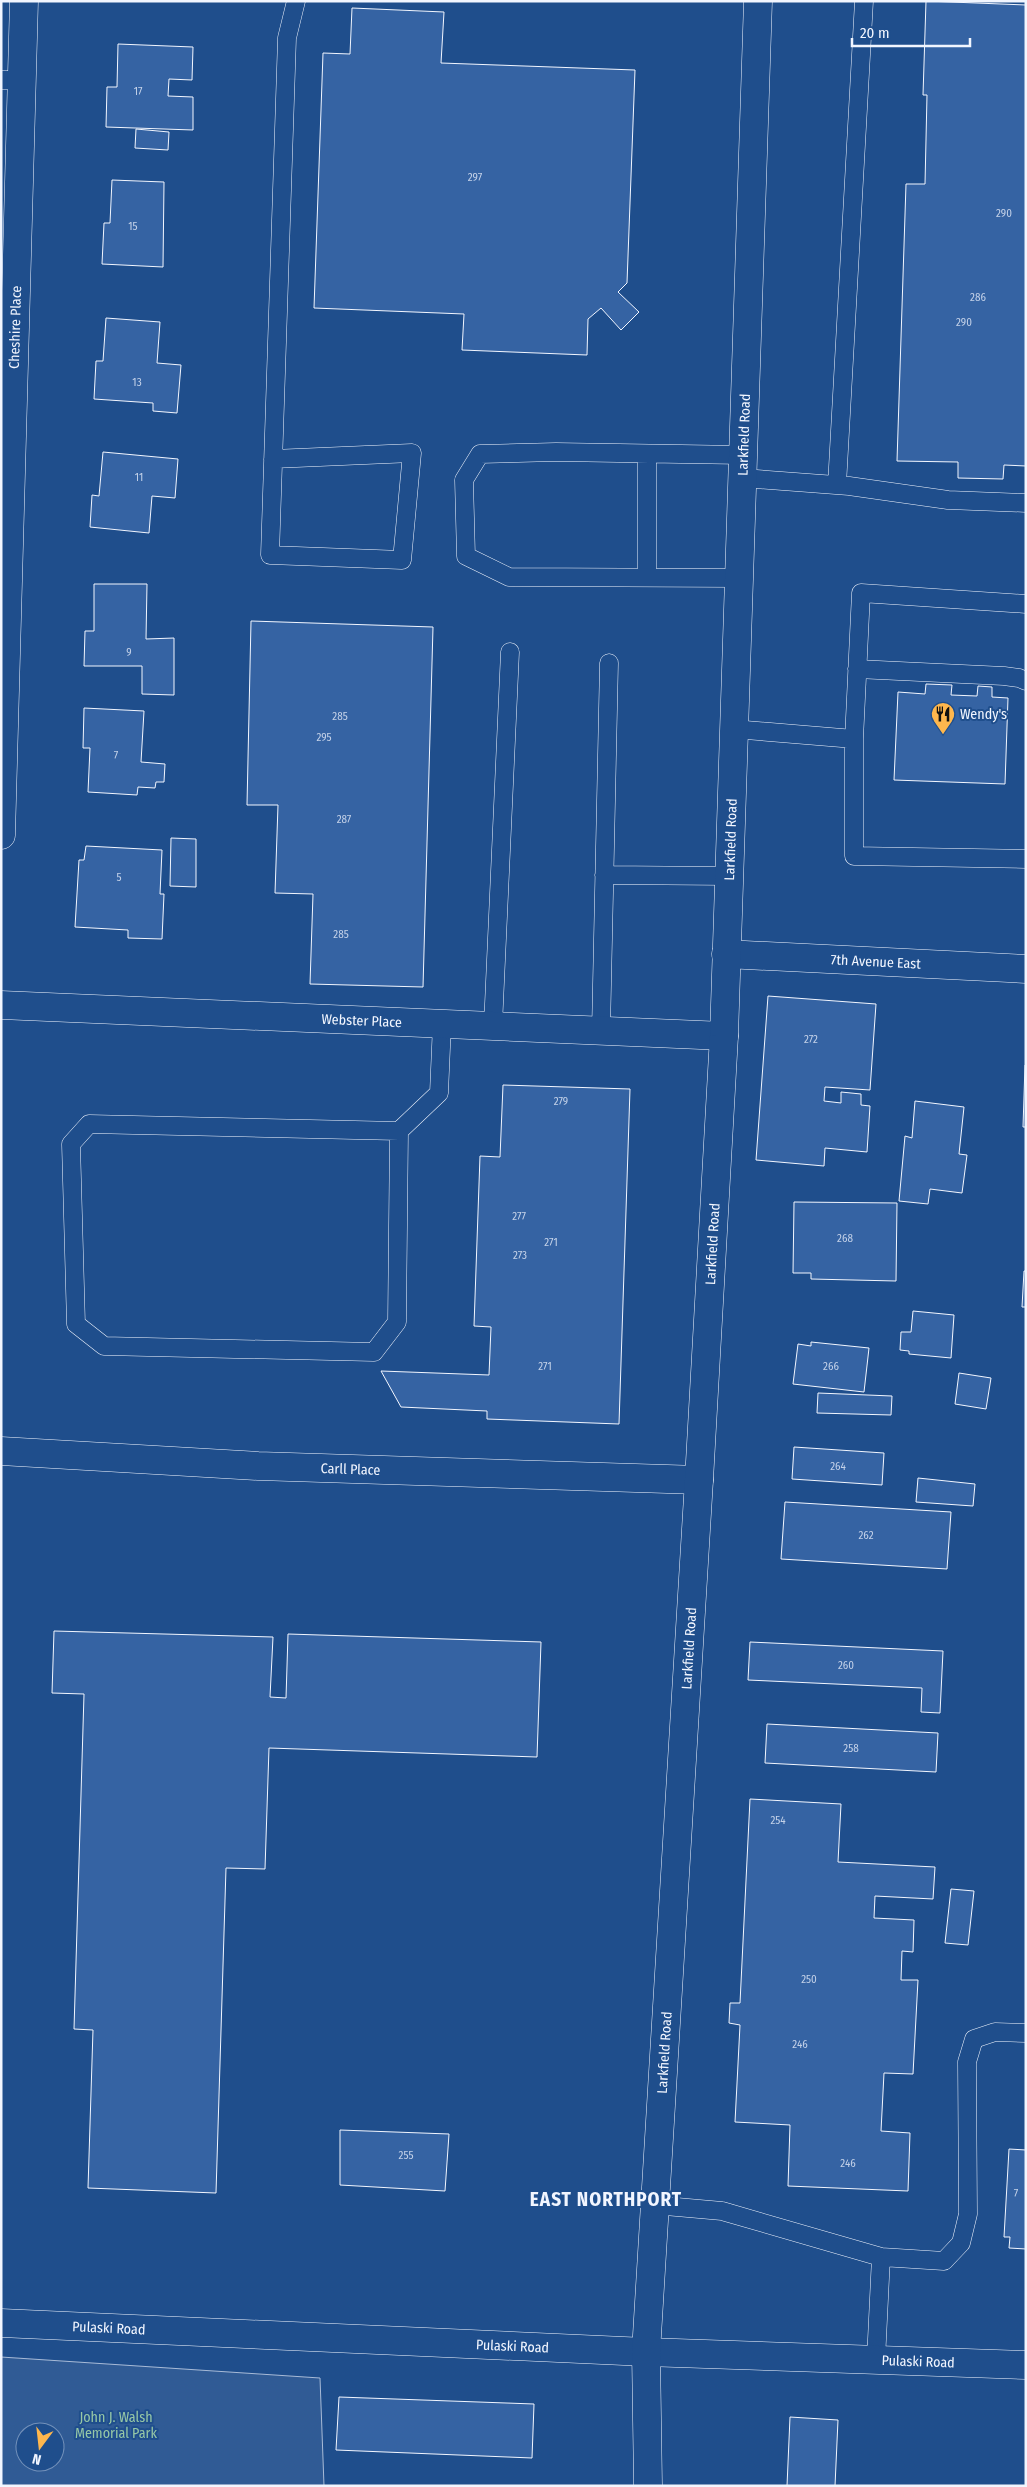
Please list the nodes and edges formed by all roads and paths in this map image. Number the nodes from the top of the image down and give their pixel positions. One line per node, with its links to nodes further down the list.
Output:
1 (24, 1): 5 (main road, Cheshire Place)
2 (296, 1): 7 (lane)
3 (758, 1): 8 (main road, Larkfield Road)
4 (864, 1): 9 (lane)
5 (12, 80): 11 (main road, Cheshire Place)
6 (647, 454): 8 (lane); 12 (lane); 12 (lane)
7 (273, 459): 7 (lane)
8 (742, 467): 9 (lane); 13 (main road, Larkfield Road)
9 (837, 485): 10 (lane)
10 (1026, 503)
11 (5, 526): 21 (main road, Cheshire Place)
12 (647, 577): 13 (lane)
13 (738, 578): 19 (main road, Larkfield Road)
14 (1026, 604): 17 (lane)
15 (510, 652): 29 (lane)
16 (609, 663): 23 (lane)
17 (858, 669): 18 (lane); 20 (lane)
18 (1026, 681)
19 (733, 729): 20 (lane); 24 (main road, Larkfield Road)
20 (854, 739): 22 (lane)
21 (1, 835)
22 (1026, 859)
23 (604, 874): 24 (lane); 30 (lane)
24 (728, 876): 25 (main road, Larkfield Road)
25 (726, 954): 26 (main road, 7th Avenue East); 31 (main road, Larkfield Road)
26 (1026, 969)
27 (1, 1005): 28 (main road, Webster Place)
28 (442, 1024): 29 (main road, Webster Place); 32 (lane)
29 (493, 1026): 30 (main road, Webster Place)
30 (601, 1031): 31 (main road, Webster Place)
31 (724, 1036): 34 (main road, Larkfield Road)
32 (399, 1131): 32 (lane)
33 (1, 1451): 34 (main road, Carll Place)
34 (699, 1480): 36 (main road, Larkfield Road)
35 (1026, 2033): 37 (lane)
36 (654, 2205): 37 (lane); 39 (main road, Larkfield Road)
37 (881, 2257): 40 (lane)
38 (1, 2323): 39 (main road, Pulaski Road)
39 (646, 2352): 40 (main road, Pulaski Road); 42 (main road, Larkfield Road)
40 (876, 2360): 41 (main road, Pulaski Road)
41 (1026, 2366)
42 (648, 2486)

